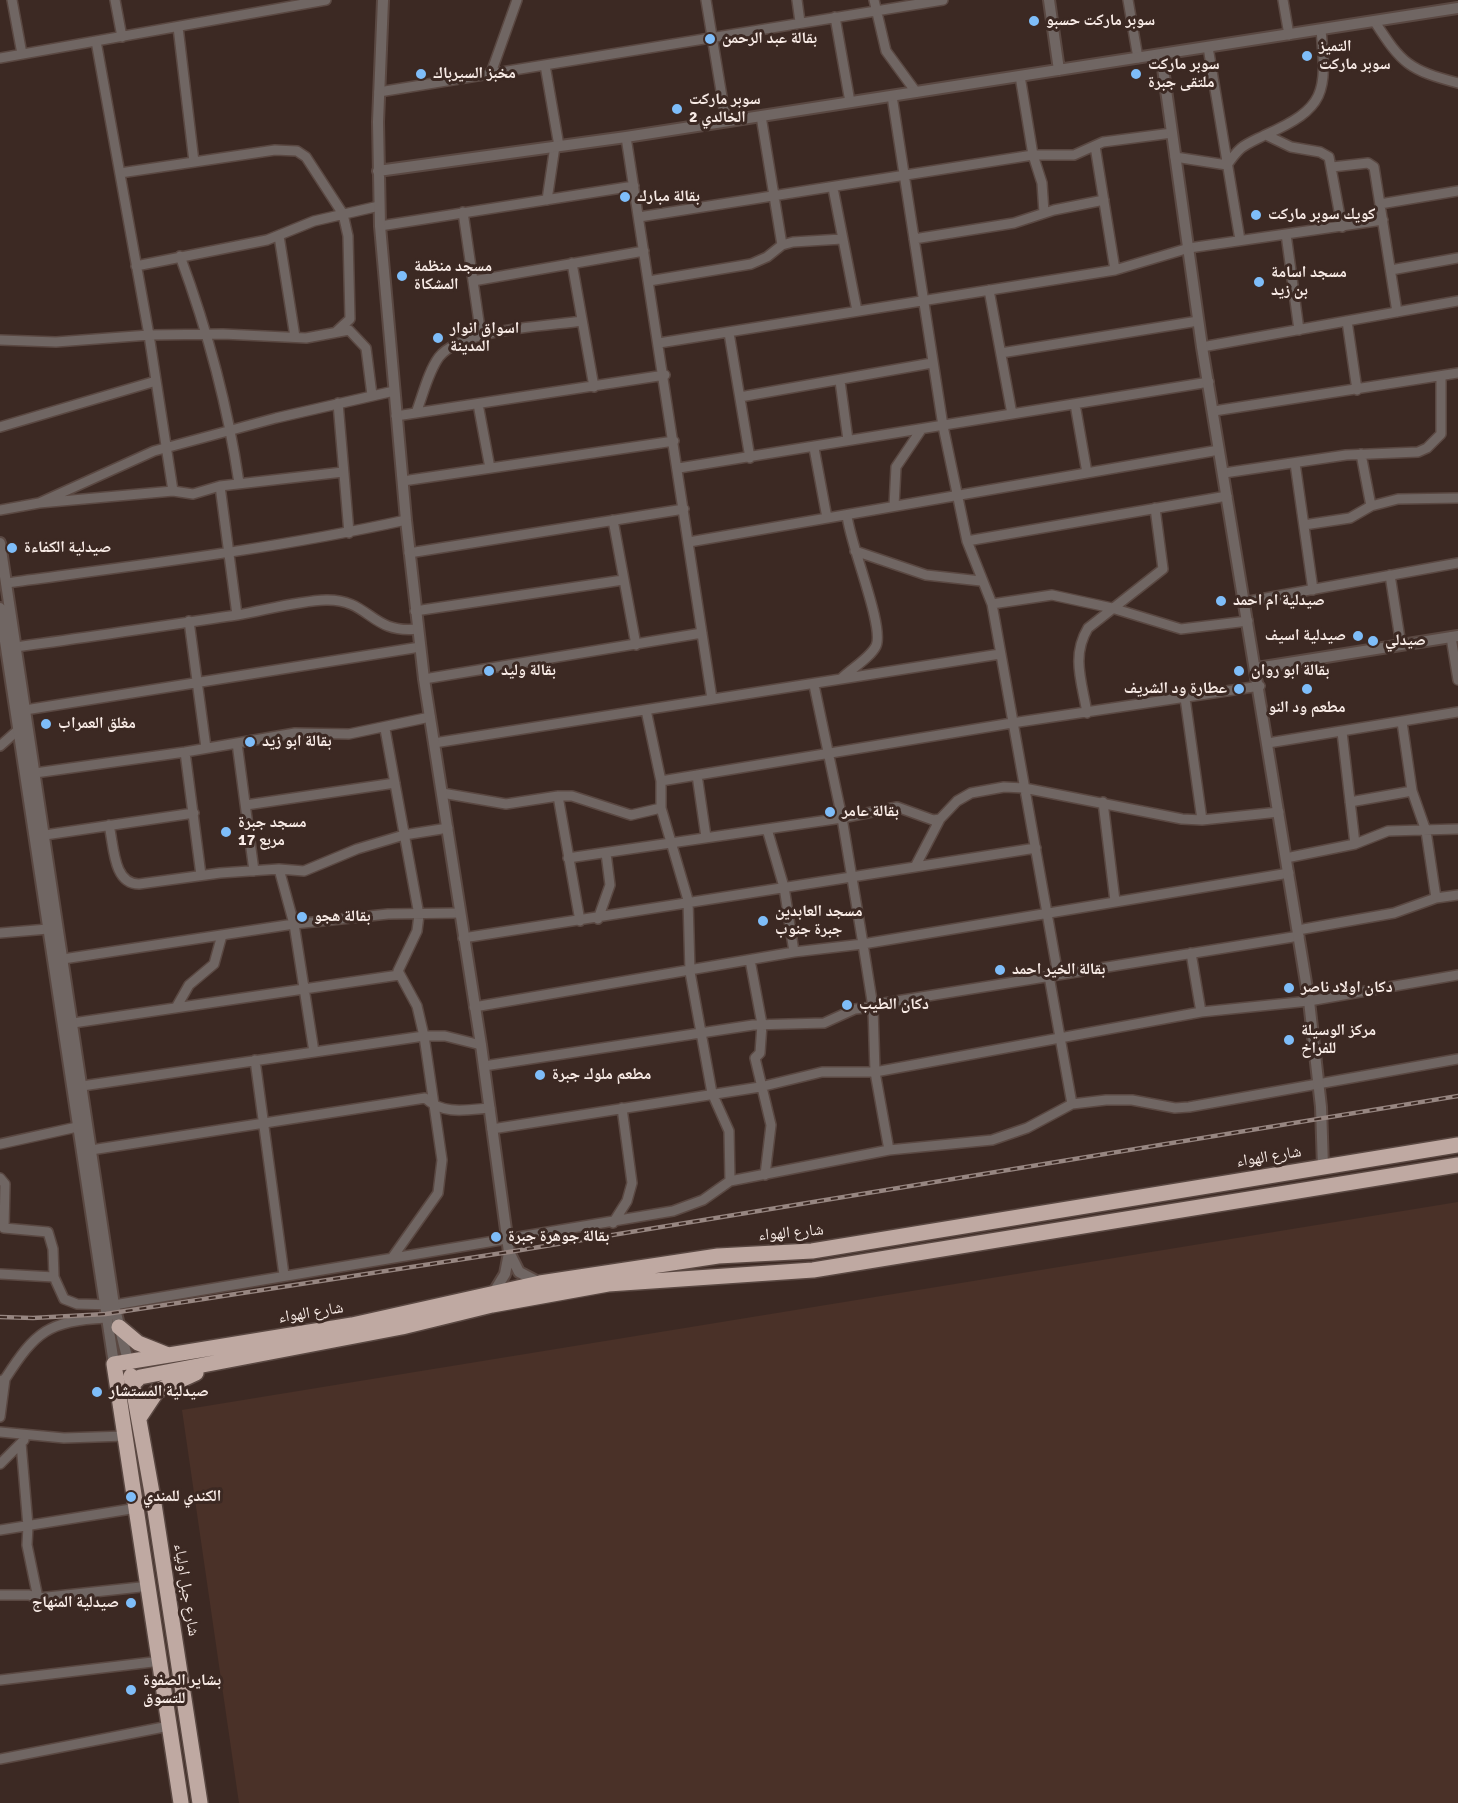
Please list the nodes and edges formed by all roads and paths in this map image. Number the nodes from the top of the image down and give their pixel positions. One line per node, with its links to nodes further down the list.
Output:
1 (12, 0): 25 (street)
2 (115, 0): 21 (street)
3 (326, 0): 18 (street)
4 (384, 0): 34 (street)
5 (518, 0): 31 (street)
6 (706, 0): 22 (street)
7 (797, 0): 16 (street)
8 (874, 0): 14 (street)
9 (943, 0): 14 (street)
10 (1049, 0): 30 (street)
11 (1128, 0): 28 (street)
12 (1283, 0): 20 (street)
13 (1454, 6): 17 (street)
14 (876, 11): 15 (street); 35 (street)
15 (835, 17): 16 (street); 37 (street)
16 (800, 22): 22 (street)
17 (1375, 22): 19 (street); 33 (street)
18 (178, 27): 21 (street); 47 (street)
19 (1321, 30): 20 (street); 41 (street)
20 (1289, 35): 24 (street)
21 (122, 37): 23 (street)
22 (712, 39): 29 (street); 39 (street)
23 (96, 41): 25 (street); 51 (street)
24 (1208, 47): 26 (street); 48 (street)
25 (22, 54): 27 (street)
26 (1161, 54): 28 (street); 40 (street)
27 (0, 58)
28 (1138, 58): 30 (street)
29 (545, 65): 31 (street); 43 (street)
30 (1059, 70): 32 (street)
31 (491, 73): 34 (street)
32 (1020, 76): 35 (street); 45 (street)
33 (1458, 83)
34 (379, 92): 50 (street)
35 (916, 92): 36 (street)
36 (892, 96): 37 (street); 52 (street)
37 (850, 102): 38 (street)
38 (761, 116): 39 (street); 56 (street)
39 (726, 122): 42 (street)
40 (1172, 133): 44 (street); 46 (street)
41 (1266, 135): 48 (street); 49 (street)
42 (626, 137): 43 (street); 53 (street)
43 (557, 146): 50 (street); 57 (street)
44 (1095, 146): 45 (street); 58 (street)
45 (1033, 155): 52 (street); 62 (street)
46 (1175, 157): 48 (street); 74 (street)
47 (194, 162): 51 (street); 63 (street)
48 (1227, 165): 72 (street)
49 (1332, 167): 59 (street); 67 (street)
50 (378, 171): 60 (street)
51 (120, 173): 79 (street)
52 (903, 175): 54 (street); 71 (street)
53 (634, 186): 57 (street); 64 (street)
54 (833, 188): 56 (street); 70 (street)
55 (1458, 191): 59 (street)
56 (774, 197): 64 (street); 73 (street)
57 (547, 200): 61 (street)
58 (1104, 200): 62 (street); 80 (street)
59 (1380, 204): 65 (street)
60 (379, 206): 63 (street); 66 (street)
61 (463, 212): 66 (street); 82 (street)
62 (1044, 213): 71 (street)
63 (343, 214): 69 (street); 93 (street)
64 (639, 217): 75 (street)
65 (1383, 220): 67 (street); 81 (street)
66 (380, 226): 112 (street)
67 (1342, 227): 68 (street)
68 (1286, 234): 72 (street); 92 (street)
69 (279, 236): 76 (street); 98 (street)
70 (842, 239): 73 (street); 87 (street)
71 (914, 239): 85 (street)
72 (1240, 240): 74 (street)
73 (782, 245): 83 (street)
74 (1189, 248): 80 (street); 90 (street)
75 (644, 251): 78 (street); 83 (street)
76 (180, 256): 79 (street); 96 (street)
77 (1458, 258): 81 (street)
78 (572, 263): 82 (street); 89 (street)
79 (136, 266): 95 (street)
80 (1115, 270): 84 (street)
81 (1391, 270): 88 (street)
82 (473, 281): 97 (street)
83 (649, 281): 100 (street)
84 (989, 290): 85 (street); 102 (street)
85 (923, 301): 87 (street); 103 (street)
86 (1458, 301): 88 (street)
87 (857, 311): 94 (street)
88 (1397, 312): 91 (street)
89 (582, 321): 97 (street); 110 (street)
90 (1198, 321): 101 (street); 102 (street)
91 (1347, 321): 92 (street); 111 (street)
92 (1299, 330): 101 (street)
93 (336, 332): 98 (street); 113 (street)
94 (729, 333): 100 (street); 114 (street)
95 (149, 335): 96 (street); 99 (street); 107 (street)
96 (205, 335): 98 (street); 124 (street)
97 (482, 336): 119 (street)
98 (295, 337)
99 (0, 340)
100 (659, 343): 105 (street)
101 (1202, 347): 109 (street)
102 (1001, 353): 120 (street)
103 (932, 363): 108 (street); 122 (street)
104 (1458, 373): 106 (street)
105 (664, 375): 110 (street); 127 (street)
106 (1441, 376): 111 (street); 131 (street)
107 (156, 381): 123 (street); 128 (street)
108 (840, 381): 114 (street); 126 (street)
109 (1209, 382): 117 (street); 118 (street)
110 (594, 387): 116 (street)
111 (1357, 390): 118 (street)
112 (394, 391): 113 (street); 121 (street)
113 (372, 395): 115 (street)
114 (740, 397): 132 (street)
115 (338, 404): 124 (street); 136 (street)
116 (478, 404): 119 (street); 134 (street)
117 (1075, 404): 120 (street); 137 (street)
118 (1214, 411): 130 (street)
119 (416, 413): 121 (street)
120 (1012, 414): 122 (street)
121 (396, 416): 139 (street)
122 (943, 426): 125 (street); 143 (street)
123 (0, 427)
124 (231, 429): 128 (street); 140 (street)
125 (921, 430): 126 (street); 147 (street)
126 (848, 440): 129 (street)
127 (674, 441): 134 (street); 135 (street)
128 (168, 447): 142 (street); 146 (street)
129 (814, 448): 132 (street); 153 (street)
130 (1219, 450): 137 (street); 138 (street)
131 (1360, 454): 133 (street); 148 (street)
132 (750, 458): 135 (street)
133 (1294, 463): 138 (street); 156 (street)
134 (490, 468): 139 (street)
135 (679, 468): 150 (street)
136 (344, 472): 140 (street); 157 (street)
137 (1087, 473): 143 (street)
138 (1224, 473): 144 (street)
139 (403, 481): 154 (street)
140 (239, 483): 141 (street)
141 (220, 486): 142 (street); 162 (street)
142 (173, 491): 146 (street)
143 (956, 495): 147 (street); 158 (street)
144 (1227, 495): 149 (street); 170 (street)
145 (1458, 498): 148 (street)
146 (39, 503): 151 (street)
147 (894, 506): 152 (street)
148 (1371, 506): 156 (street)
149 (1155, 508): 158 (street); 173 (street)
150 (684, 509): 155 (street); 159 (street)
151 (0, 510)
152 (847, 515): 153 (street); 161 (street)
153 (827, 518): 159 (street)
154 (406, 520): 157 (street); 163 (street)
155 (613, 520): 163 (street); 166 (street)
156 (1304, 525): 169 (street)
157 (349, 533): 162 (street)
158 (967, 541): 167 (street)
159 (689, 542): 179 (street)
160 (0, 543): 168 (street)
161 (855, 551): 167 (street); 187 (street)
162 (230, 553): 168 (street); 175 (street)
163 (409, 553): 174 (street)
164 (1458, 563): 165 (street)
165 (1390, 575): 169 (street); 182 (street)
166 (623, 580): 174 (street); 181 (street)
167 (981, 581): 171 (street)
168 (6, 584): 183 (street)
169 (1313, 590): 170 (street)
170 (1244, 602): 177 (street)
171 (992, 604): 173 (street); 185 (street)
172 (0, 608): 203 (street)
173 (1112, 608): 177 (street); 198 (street)
174 (415, 611): 178 (street)
175 (237, 615): 176 (street); 178 (street)
176 (189, 621): 183 (street); 190 (street)
177 (1248, 621): 186 (street)
178 (417, 629): 184 (street)
179 (702, 633): 181 (street); 194 (street)
180 (1455, 637): 182 (street); 189 (street)
181 (636, 645): 188 (street)
182 (1401, 645): 186 (street)
183 (16, 647): 195 (street)
184 (420, 647): 188 (street); 190 (street)
185 (1000, 654): 187 (street); 201 (street)
186 (1257, 668): 192 (street)
187 (842, 678): 191 (street)
188 (424, 679): 199 (street)
189 (1458, 680)
190 (198, 685): 195 (street); 209 (street)
191 (814, 685): 194 (street); 211 (street)
192 (1260, 686): 193 (street); 207 (street)
193 (1185, 698): 198 (street); 228 (street)
194 (712, 699): 196 (street)
195 (25, 710): 212 (street)
196 (646, 710): 206 (street); 214 (street)
197 (1458, 712): 200 (street)
198 (1087, 713): 201 (street)
199 (430, 717): 202 (street); 206 (street)
200 (1402, 722): 204 (street); 217 (street)
201 (1012, 723): 211 (street); 216 (street)
202 (385, 729): 205 (street); 215 (street)
203 (18, 730): 208 (street); 260 (street)
204 (1342, 732): 207 (street); 221 (street)
205 (237, 743): 209 (street); 222 (street)
206 (434, 743): 218 (street)
207 (1268, 743): 224 (street)
208 (0, 746)
209 (207, 748): 210 (street)
210 (185, 752): 212 (street); 225 (street)
211 (827, 754): 213 (street); 226 (street)
212 (35, 773): 234 (street)
213 (697, 775): 214 (street); 236 (street)
214 (661, 781): 223 (street)
215 (395, 783): 222 (street); 235 (street)
216 (1024, 788): 220 (street); 227 (street); 239 (street)
217 (1412, 791): 221 (street); 233 (street)
218 (442, 793): 219 (street); 230 (street)
219 (558, 796): 223 (street); 241 (street)
220 (1103, 802): 228 (street); 253 (street)
221 (1350, 802): 238 (street)
222 (246, 805): 245 (street)
223 (661, 808): 237 (street)
224 (1279, 812): 228 (street); 242 (street)
225 (194, 813): 229 (street); 247 (street)
226 (842, 819): 227 (street); 231 (street); 248 (street)
227 (940, 819): 243 (street)
228 (1202, 820)
229 (110, 825): 234 (street); 247 (street)
230 (448, 828): 235 (street); 255 (street)
231 (767, 829): 236 (street); 249 (street)
232 (1458, 829): 233 (street)
233 (1426, 831): 238 (street); 251 (street)
234 (45, 835): 268 (street)
235 (404, 835): 244 (street); 256 (street)
236 (706, 837): 237 (street)
237 (669, 843): 240 (street); 252 (street)
238 (1355, 844): 242 (street)
239 (1036, 848): 243 (street); 254 (street)
240 (606, 852): 241 (street); 257 (street)
241 (568, 858): 258 (street)
242 (1286, 858): 246 (street)
243 (916, 865): 248 (street)
244 (279, 868): 245 (street); 259 (street)
245 (254, 872): 247 (street)
246 (1289, 873): 253 (street); 262 (street)
247 (201, 875)
248 (851, 876): 249 (street); 265 (street)
249 (784, 887): 252 (street); 266 (street)
250 (1458, 895): 251 (street)
251 (1436, 898): 262 (street)
252 (688, 900): 257 (street); 270 (street)
253 (1115, 901): 254 (street)
254 (1047, 912): 265 (street); 273 (street)
255 (460, 913): 256 (street); 264 (street)
256 (419, 915): 259 (street); 271 (street)
257 (598, 919): 258 (street)
258 (580, 921): 264 (street)
259 (294, 924): 263 (street); 274 (street)
260 (48, 929): 261 (street); 300 (street)
261 (0, 933)
262 (1298, 933): 267 (street); 275 (street)
263 (222, 935): 268 (street); 276 (street)
264 (463, 938): 277 (street)
265 (863, 944): 266 (street); 278 (street)
266 (794, 952): 269 (street)
267 (1191, 953): 273 (street); 279 (street)
268 (63, 959): 280 (street)
269 (750, 960): 270 (street); 281 (street)
270 (690, 972): 277 (street); 282 (street)
271 (399, 975): 274 (street); 283 (street)
272 (1458, 975): 275 (street)
273 (1054, 976): 278 (street); 284 (street)
274 (304, 988): 276 (street); 286 (street)
275 (1309, 1000): 279 (street); 291 (street)
276 (177, 1006): 280 (street)
277 (474, 1007): 285 (street)
278 (873, 1007): 281 (street); 290 (street)
279 (1201, 1012): 284 (street)
280 (73, 1023): 292 (street)
281 (762, 1024): 282 (street); 293 (street)
282 (700, 1033): 289 (street); 294 (street)
283 (424, 1036): 285 (street); 286 (street); 296 (street)
284 (1060, 1040): 290 (street); 295 (street)
285 (481, 1044): 289 (street)
286 (314, 1052): 288 (street)
287 (1458, 1059): 291 (street)
288 (255, 1060): 292 (street); 299 (street)
289 (484, 1066): 297 (street)
290 (875, 1072): 293 (street); 305 (street)
291 (1319, 1082): 295 (street); 307 (street)
292 (81, 1086): 304 (street)
293 (760, 1087): 294 (street); 308 (street)
294 (712, 1093): 298 (street); 310 (street)
295 (1072, 1104): 305 (street)
296 (434, 1107): 297 (street); 299 (street); 315 (street)
297 (490, 1108): 301 (street)
298 (622, 1108): 301 (street); 311 (street)
299 (264, 1121): 304 (street); 317 (street)
300 (77, 1127): 302 (street); 321 (street)
301 (492, 1129): 313 (street)
302 (0, 1144)
303 (1458, 1145): 307 (highway, شارع الهواء)
304 (91, 1150): 321 (street)
305 (889, 1150): 308 (street)
306 (1458, 1165): 325 (highway, شارع الهواء)
307 (1323, 1167): 319 (highway, شارع الهواء)
308 (765, 1175): 310 (street)
309 (0, 1178): 312 (street)
310 (729, 1181): 311 (street)
311 (613, 1223): 313 (street)
312 (2, 1228): 318 (street)
313 (508, 1239): 314 (street); 315 (street)
314 (509, 1252): 319 (street); 320 (street)
315 (392, 1258): 317 (street)
316 (0, 1274): 318 (street)
317 (284, 1275): 321 (street)
318 (54, 1277): 321 (street)
319 (540, 1283): 320 (highway, شارع الهواء)
320 (494, 1292): 323 (highway, شارع الهواء)
321 (109, 1306): 322 (street)
322 (113, 1323): 323 (highway); 324 (street); 326 (street)
323 (168, 1354): 324 (highway, شارع الهواء)
324 (121, 1363): 327 (highway)
325 (218, 1364): 327 (highway, شارع الهواء); 329 (highway)
326 (2, 1380): 328 (street)
327 (123, 1385): 329 (highway, شارع جبل اولياء); 332 (highway)
328 (0, 1417)
329 (140, 1418): 346 (highway, شارع جبل اولياء)
330 (0, 1432): 331 (street)
331 (29, 1434): 332 (street); 333 (street)
332 (126, 1436): 335 (highway)
333 (21, 1443): 334 (street); 336 (street)
334 (0, 1464)
335 (137, 1508): 336 (street); 338 (highway)
336 (28, 1526): 337 (street); 340 (street)
337 (0, 1530)
338 (150, 1586): 340 (street); 341 (highway)
339 (0, 1595): 340 (street)
340 (38, 1598)
341 (161, 1660): 342 (street); 343 (highway)
342 (0, 1680)
343 (169, 1726): 344 (street); 345 (highway)
344 (0, 1759)
345 (181, 1803)
346 (200, 1803)

